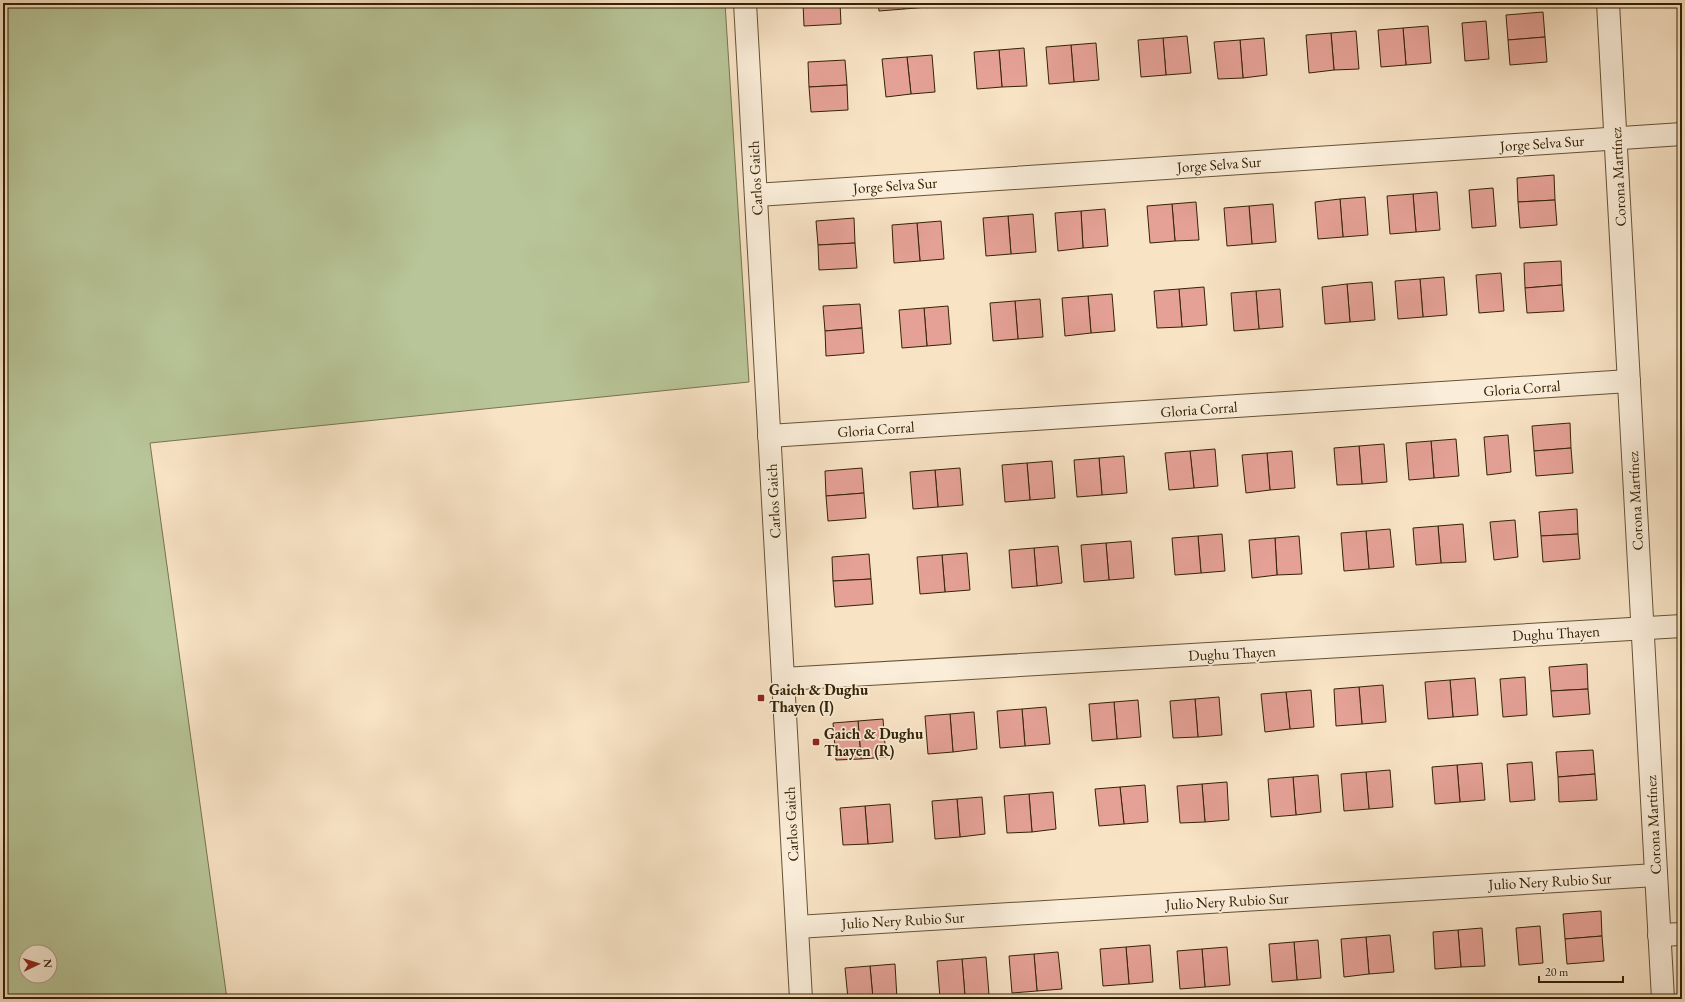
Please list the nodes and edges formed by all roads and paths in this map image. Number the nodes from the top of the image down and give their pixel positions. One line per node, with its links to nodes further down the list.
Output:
1 (745, 3): 5 (street, Carlos Gaich)
2 (1608, 3): 4 (street, Corona Martínez)
3 (1682, 134): 4 (street, Jorge Selva Sur)
4 (1615, 138): 5 (street, Jorge Selva Sur); 6 (street, Corona Martínez)
5 (756, 194): 7 (street, Carlos Gaich)
6 (1629, 381): 7 (street, Gloria Corral); 9 (street, Corona Martínez)
7 (769, 436): 10 (street, Carlos Gaich)
8 (1682, 626): 9 (street, Dughu Thayen)
9 (1643, 628): 10 (street, Dughu Thayen); 11 (street, Corona Martínez)
10 (783, 679): 12 (street, Carlos Gaich)
11 (1656, 875): 12 (street, Julio Nery Rubio Sur); 14 (street, Corona Martínez)
12 (797, 927): 15 (street, Carlos Gaich)
13 (1682, 934): 14 (street)
14 (1660, 935): 16 (street, Corona Martínez)
15 (801, 999)
16 (1663, 999)

